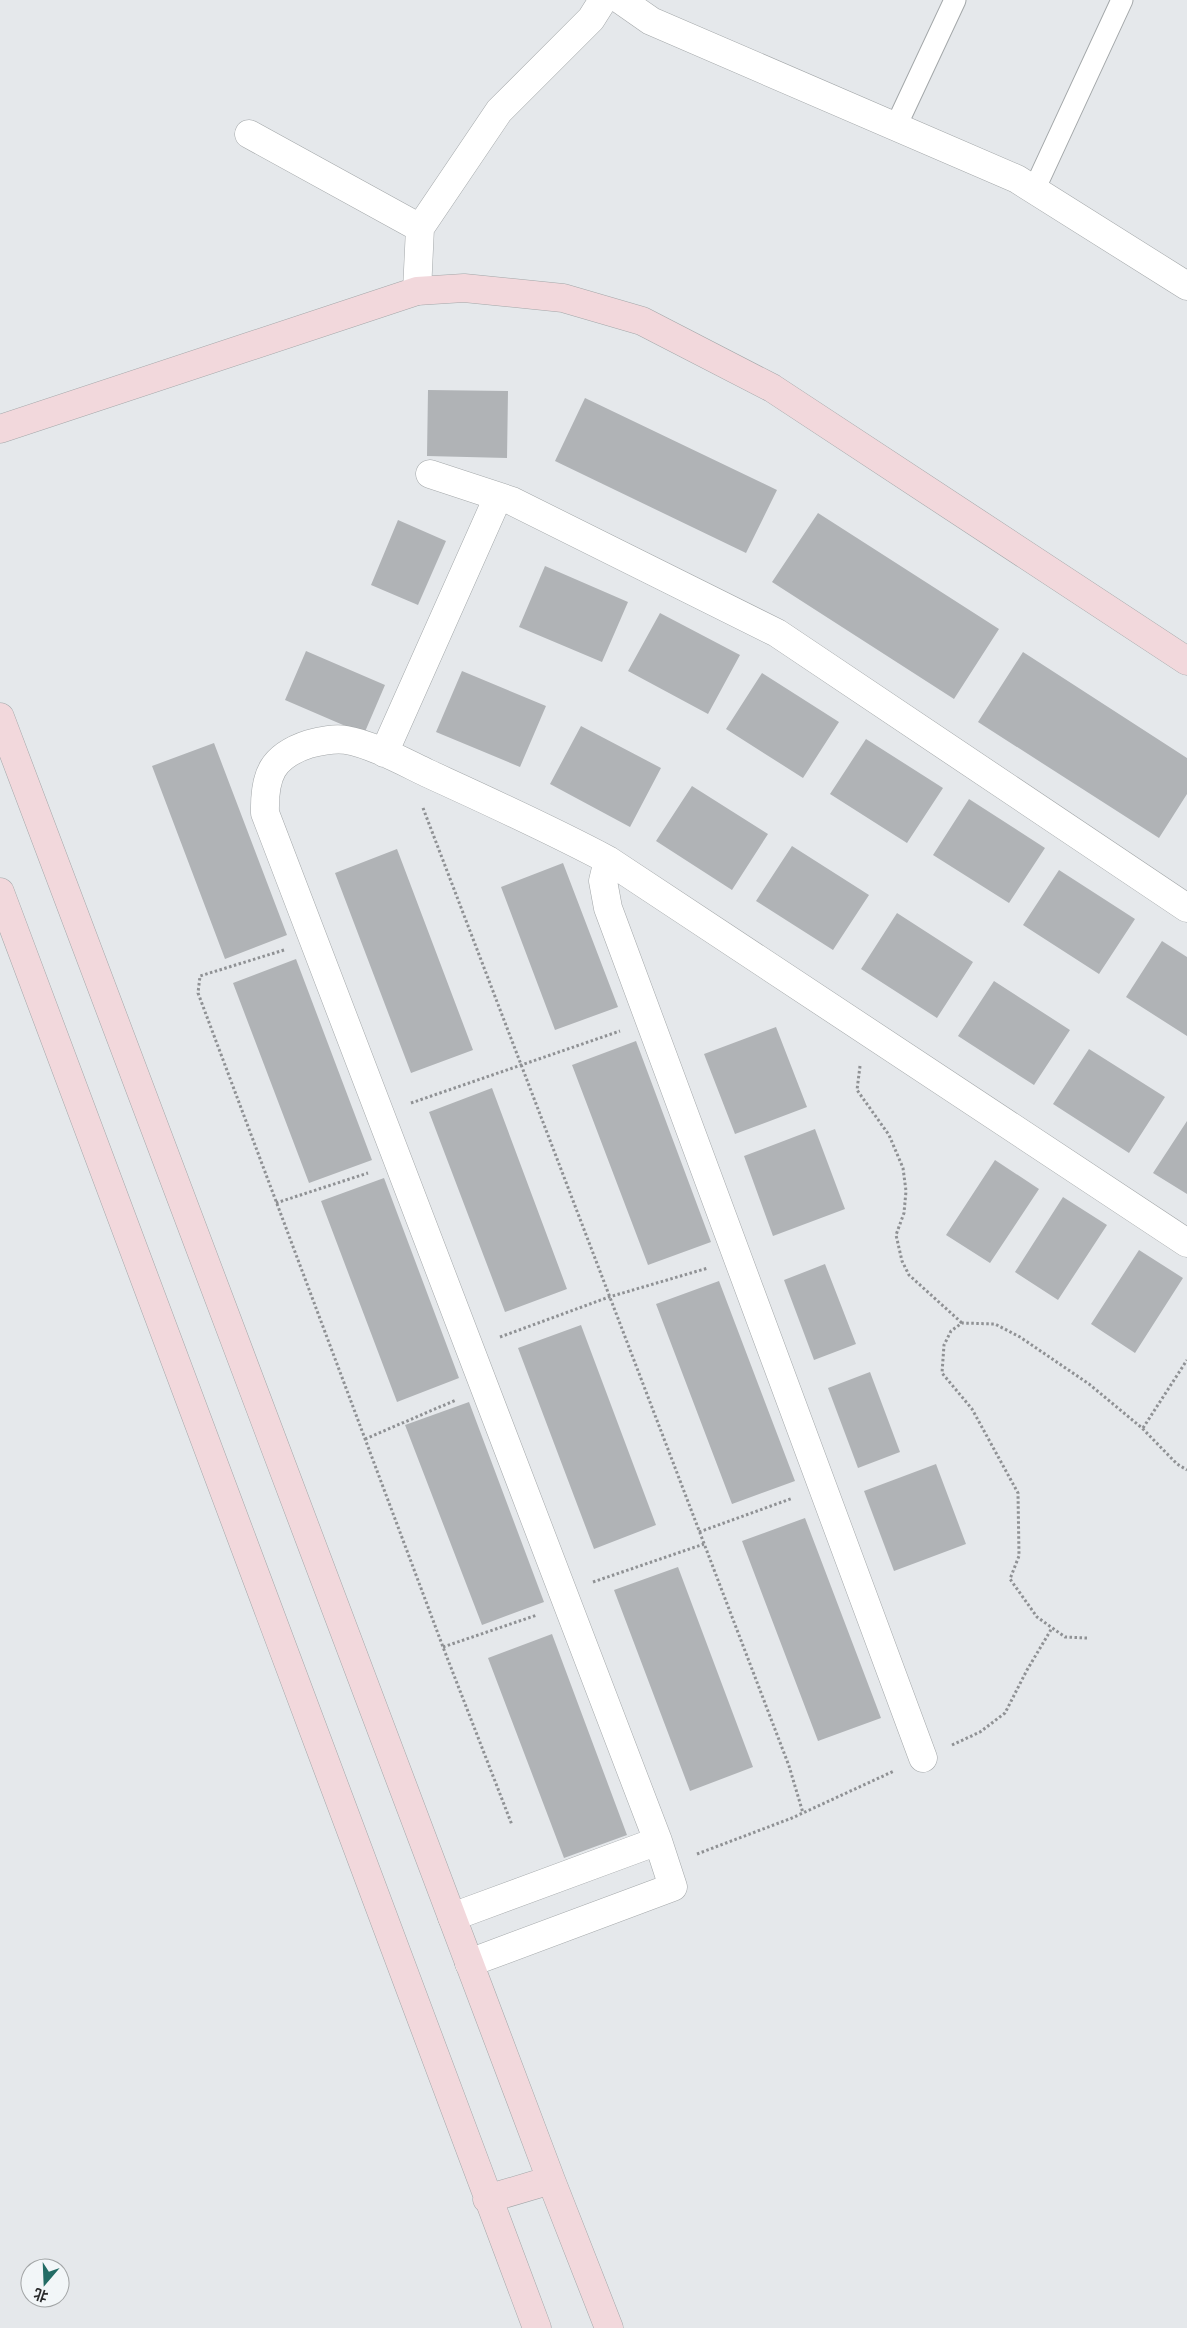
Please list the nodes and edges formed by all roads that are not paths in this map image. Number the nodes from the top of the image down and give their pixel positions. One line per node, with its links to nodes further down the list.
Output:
1 (603, 0): 8 (street)
2 (621, 0): 5 (street)
3 (955, 0): 5 (lane)
4 (1122, 0): 7 (lane)
5 (896, 126): 7 (street)
6 (249, 134): 8 (street)
7 (1034, 190): 9 (street)
8 (420, 228): 10 (street)
9 (1187, 286)
10 (417, 291): 11 (main road); 14 (main road)
11 (0, 429)
12 (430, 474): 13 (street)
13 (498, 497): 16 (street); 19 (street)
14 (1187, 661)
15 (0, 717): 23 (main road)
16 (395, 758): 17 (street); 22 (street)
17 (608, 860): 20 (street); 21 (street)
18 (0, 892): 26 (main road)
19 (1187, 908)
20 (1187, 1243)
21 (923, 1758)
22 (665, 1864): 23 (street); 24 (street)
23 (452, 1917): 24 (main road)
24 (469, 1963): 25 (main road)
25 (551, 2180): 26 (main road); 28 (main road)
26 (487, 2199): 27 (main road)
27 (537, 2328)
28 (609, 2328)

